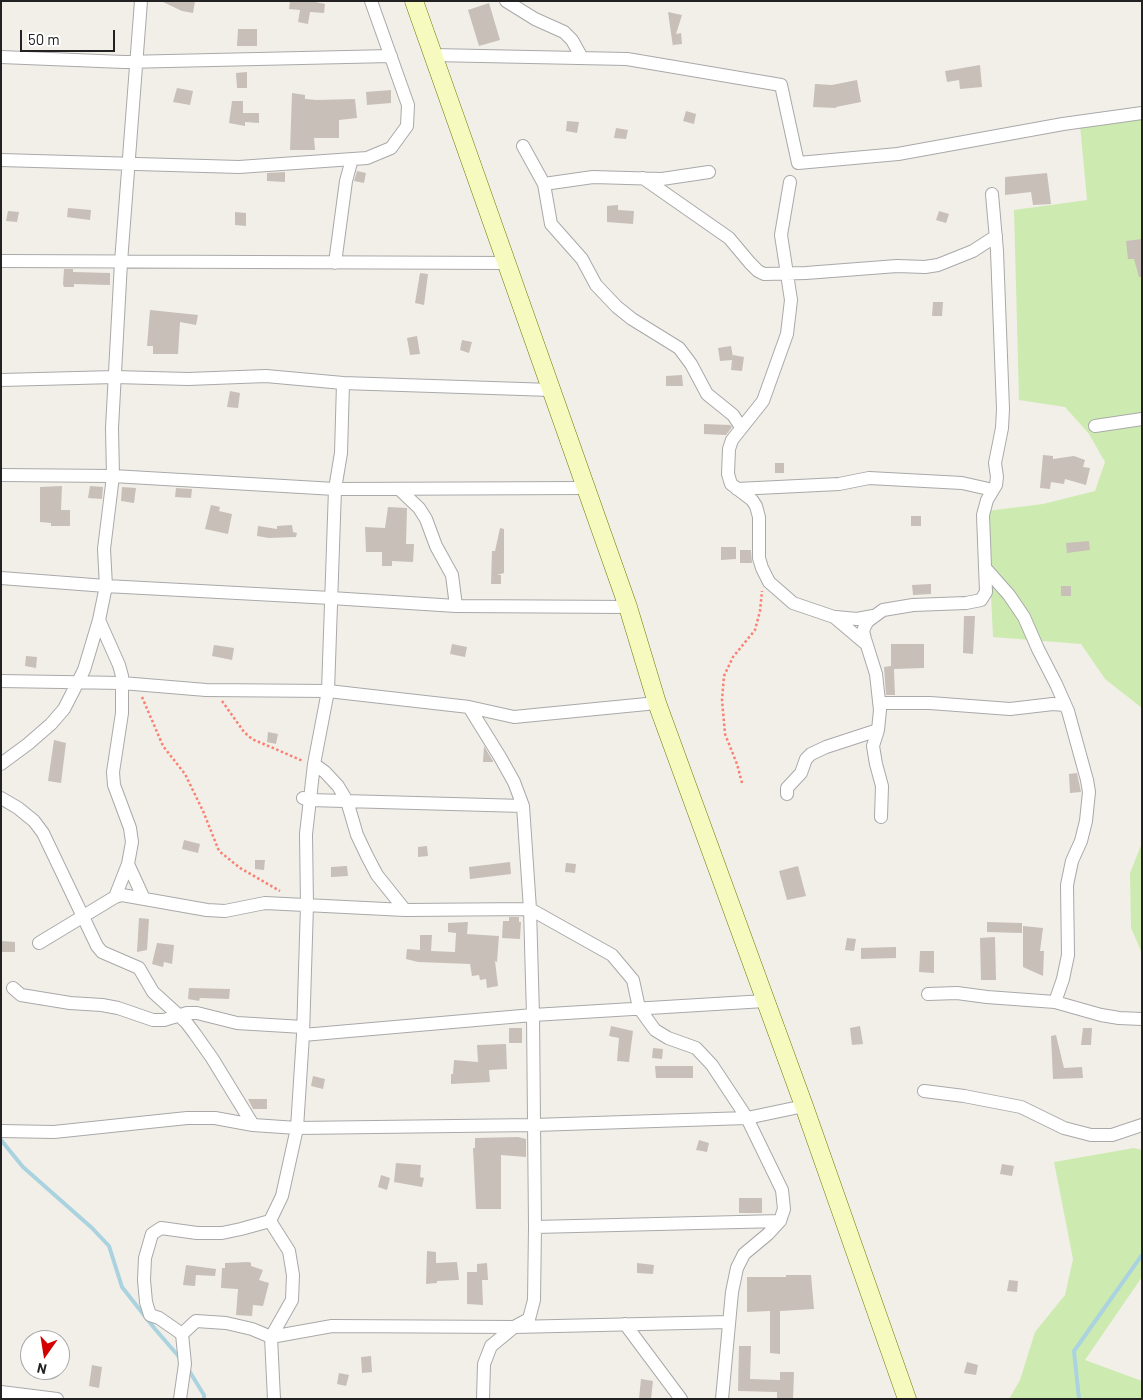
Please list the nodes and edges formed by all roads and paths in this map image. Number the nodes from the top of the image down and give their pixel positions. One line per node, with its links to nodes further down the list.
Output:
1 (141, 1): 9 (street)
2 (371, 1): 6 (street)
3 (414, 1): 5 (main road)
4 (506, 1): 8 (street)
5 (432, 55): 8 (street); 24 (main road)
6 (391, 56): 9 (street); 12 (street)
7 (1, 57): 9 (street)
8 (582, 58): 10 (street)
9 (137, 62): 14 (street)
10 (1142, 113)
11 (523, 146): 18 (street)
12 (352, 159): 14 (street); 23 (street)
13 (1, 160): 14 (street)
14 (130, 163): 22 (street)
15 (709, 172): 16 (street)
16 (643, 178): 18 (street); 25 (street)
17 (790, 182): 25 (street)
18 (544, 184): 32 (street)
19 (992, 194): 20 (street)
20 (996, 236): 25 (street); 39 (street)
21 (1, 261): 22 (street)
22 (121, 262): 23 (street); 26 (street)
23 (335, 263): 24 (street)
24 (506, 263): 29 (main road)
25 (786, 273): 32 (street)
26 (115, 376): 27 (street); 28 (street); 34 (street)
27 (1, 380)
28 (343, 383): 29 (street); 38 (street)
29 (551, 390): 35 (main road)
30 (1142, 420): 31 (street)
31 (1095, 426)
32 (741, 427): 37 (street)
33 (1, 475): 34 (street)
34 (113, 476): 38 (street); 43 (street)
35 (585, 488): 36 (street); 46 (main road)
36 (400, 489): 38 (street); 45 (street)
37 (737, 489): 39 (street); 40 (street)
38 (335, 490): 44 (street)
39 (993, 490): 41 (street)
40 (761, 567): 48 (street); 64 (path)
41 (986, 569): 47 (street); 59 (street)
42 (1, 578): 43 (street)
43 (106, 586): 44 (street); 49 (street)
44 (331, 598): 45 (street); 56 (street)
45 (456, 606): 46 (street)
46 (628, 607): 57 (main road)
47 (873, 616): 48 (street); 50 (street)
48 (834, 617): 50 (street)
49 (99, 620): 52 (street); 53 (street)
50 (867, 644): 58 (street)
51 (1, 681): 52 (street)
52 (78, 683): 53 (street); 62 (street)
53 (122, 683): 54 (street); 71 (street)
54 (137, 684): 55 (street); 74 (path)
55 (206, 690): 56 (street); 63 (path)
56 (328, 691): 60 (street); 63 (street)
57 (657, 702): 60 (street); 81 (main road)
58 (880, 703): 59 (street); 61 (street)
59 (1065, 705): 82 (street)
60 (468, 707): 69 (street)
61 (878, 730): 65 (street); 70 (street)
62 (1, 764)
63 (314, 764): 67 (street); 68 (street)
64 (742, 782)
65 (787, 794)
66 (1, 798): 77 (street)
67 (306, 799): 68 (street); 74 (street)
68 (347, 801): 69 (street); 76 (street)
69 (523, 806): 75 (street)
70 (881, 817)
71 (128, 864): 72 (street); 73 (street)
72 (115, 897): 73 (street); 77 (street)
73 (144, 899): 74 (street)
74 (303, 905): 76 (street); 87 (street)
75 (530, 909): 76 (street); 83 (street); 84 (street)
76 (405, 910)
77 (83, 915): 78 (street); 85 (street)
78 (40, 943)
79 (13, 988): 85 (street)
80 (928, 994): 82 (street)
81 (765, 1001): 83 (street); 89 (main road)
82 (1055, 1002): 86 (street)
83 (639, 1008): 84 (street); 90 (street)
84 (533, 1015): 87 (street); 92 (street)
85 (180, 1016): 87 (street); 91 (street)
86 (1142, 1019)
87 (303, 1031): 94 (street)
88 (924, 1092): 93 (street)
89 (804, 1106): 90 (street); 111 (main road)
90 (747, 1118): 92 (street); 97 (street)
91 (253, 1125): 94 (street); 95 (street)
92 (534, 1125): 94 (street); 98 (street)
93 (1142, 1125)
94 (297, 1128): 96 (street)
95 (1, 1131)
96 (270, 1221): 102 (street); 103 (street)
97 (780, 1221): 98 (street); 99 (street)
98 (535, 1227): 101 (street)
99 (729, 1322): 100 (street); 110 (street)
100 (625, 1324): 101 (street); 109 (street)
101 (514, 1327): 103 (street); 108 (street)
102 (182, 1334): 103 (street); 106 (street)
103 (271, 1337): 107 (street)
104 (1, 1392): 105 (street)
105 (57, 1399)
106 (180, 1399)
107 (274, 1399)
108 (483, 1399)
109 (681, 1399)
110 (722, 1399)
111 (907, 1399)

